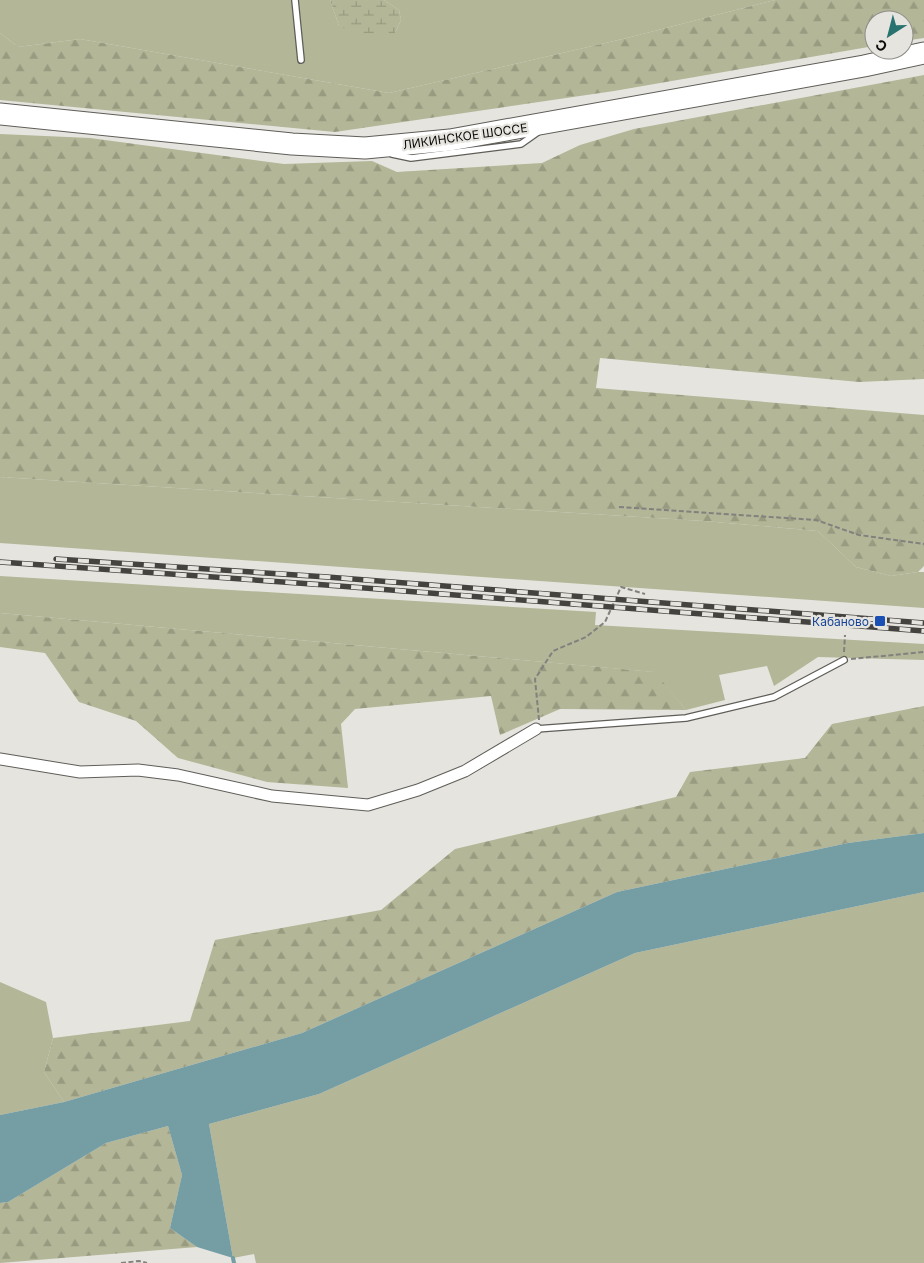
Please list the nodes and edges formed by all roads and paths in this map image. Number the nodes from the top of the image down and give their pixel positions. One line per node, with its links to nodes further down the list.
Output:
1 (295, 0): 3 (lane)
2 (924, 53): 4 (highway, ЛИКИНСКОЕ ШОССЕ)
3 (301, 60)
4 (0, 114)
5 (619, 507): 6 (path)
6 (924, 544)
7 (645, 594): 11 (path)
8 (845, 635): 10 (path)
9 (924, 652): 10 (path)
10 (844, 660): 11 (lane)
11 (536, 729): 12 (street)
12 (0, 759)
13 (121, 1263): 14 (path)
14 (147, 1263)

